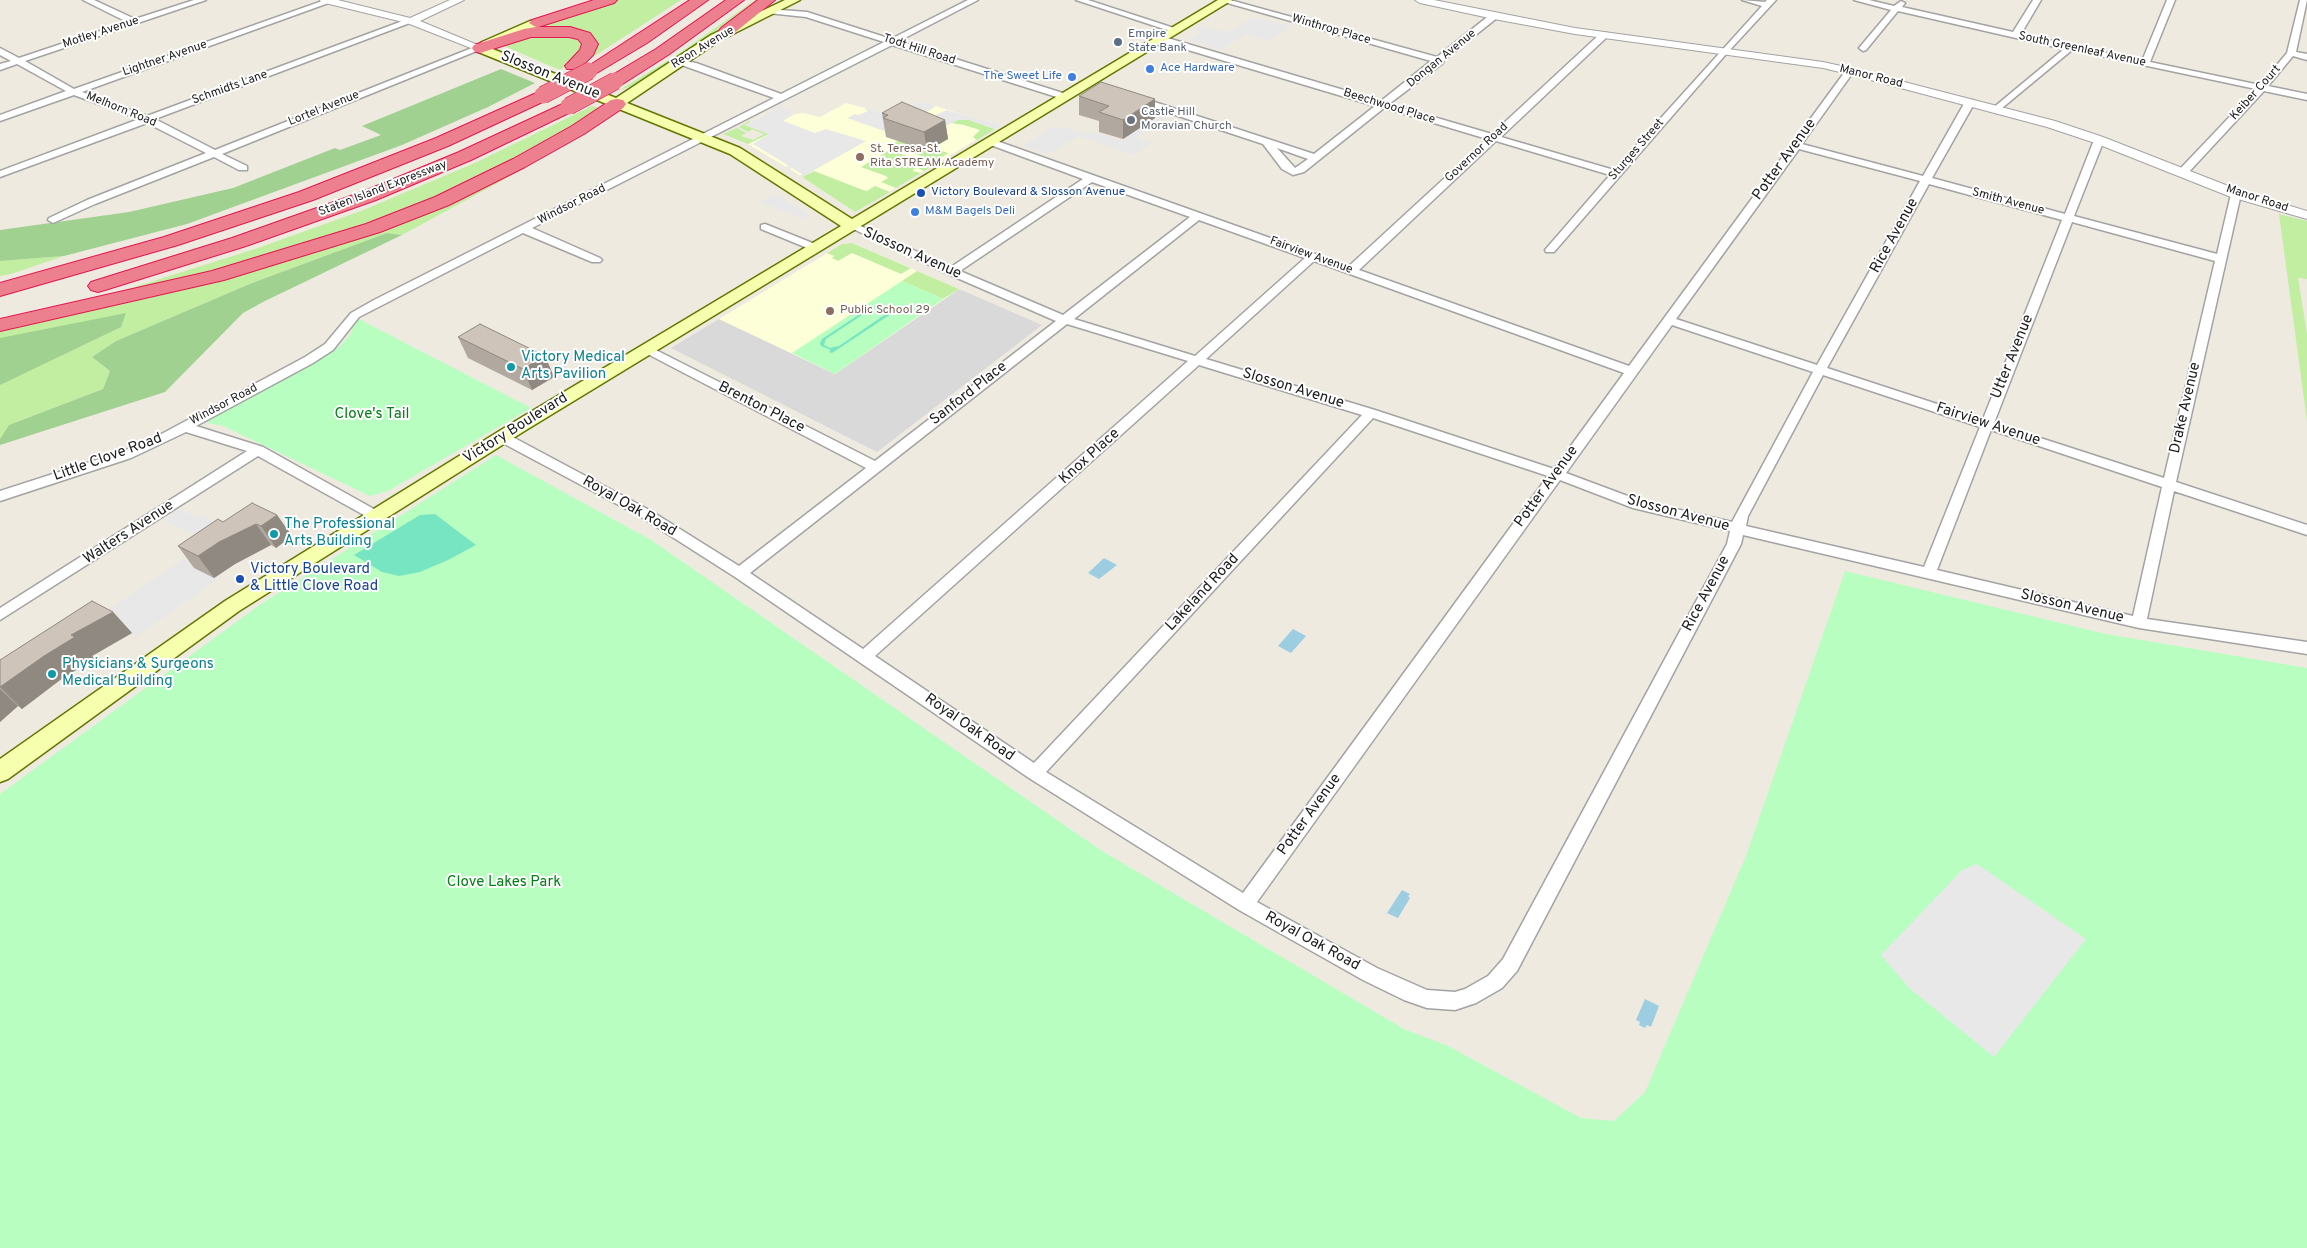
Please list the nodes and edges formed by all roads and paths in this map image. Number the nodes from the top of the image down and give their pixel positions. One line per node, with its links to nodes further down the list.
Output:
1 (87, 0): 25 (street)
2 (202, 0): 25 (street, Motley Avenue)
3 (459, 0): 24 (street, Schmidts Lane)
4 (596, 0): 26 (street, Lortel Avenue)
5 (609, 0): 26 (highway)
6 (700, 0): 45 (highway, Staten Island Expressway)
7 (736, 0): 89 (highway, Staten Island Expressway, bridge)
8 (794, 0): 21 (main road)
9 (974, 0): 32 (street, Windsor Road)
10 (1080, 0): 27 (street)
11 (1224, 0): 27 (main road, Victory Boulevard); 41 (street, Winthrop Place)
12 (1420, 0): 23 (street, Manor Road)
13 (1746, 0): 20 (street)
14 (1858, 0): 22 (street, South Greenleaf Avenue)
15 (1904, 0): 22 (street)
16 (2037, 0): 30 (street)
17 (2171, 0): 43 (street)
18 (2304, 0): 38 (street, Keiber Court)
19 (327, 1): 24 (street, Slosson Avenue); 48 (street, Lightner Avenue)
20 (1770, 3): 37 (street, Sturges Street)
21 (769, 5): 28 (highway); 32 (street, Todt Hill Road)
22 (1897, 9): 30 (street, South Greenleaf Avenue); 35 (street)
23 (1494, 16): 29 (street, Manor Road); 41 (street, Dongan Avenue)
24 (410, 21): 34 (street, Slosson Avenue); 58 (street, Schmidts Lane)
25 (134, 22): 40 (street, Motley Avenue)
26 (534, 24): 34 (main road, Lortel Avenue)
27 (1176, 30): 31 (main road, Victory Boulevard)
28 (727, 31): 42 (main road, Reon Avenue)
29 (1604, 35): 37 (street, Manor Road); 60 (street, Governor Road)
30 (2016, 35): 33 (street, South Greenleaf Avenue)
31 (1161, 39): 50 (main road, Victory Boulevard); 55 (street, Beechwood Place)
32 (892, 42): 50 (street, Todt Hill Road); 52 (street, Windsor Road)
33 (2071, 47): 43 (street, South Greenleaf Avenue); 56 (street)
34 (480, 48): 45 (highway); 54 (main road, Slosson Avenue); 65 (street, Lortel Avenue)
35 (1863, 48)
36 (0, 51): 40 (street, Melhorn Road)
37 (1724, 51): 46 (street, Manor Road); 70 (street, Sturges Street)
38 (2291, 53): 39 (street); 47 (street, Keiber Court)
39 (2307, 57)
40 (17, 61): 44 (street, Motley Avenue); 48 (street, Melhorn Road)
41 (1440, 61): 55 (street, Dongan Avenue)
42 (679, 62): 52 (street); 54 (main road, Reon Avenue)
43 (2145, 64): 47 (street, South Greenleaf Avenue)
44 (0, 66)
45 (581, 68): 88 (highway, Staten Island Expressway, bridge)
46 (1850, 71): 53 (street, Manor Road); 64 (street, Potter Avenue)
47 (2262, 88): 51 (street, South Greenleaf Avenue); 68 (street, Keiber Court)
48 (74, 92): 57 (street, Lightner Avenue); 58 (street, Melhorn Road)
49 (1126, 96): 63 (street)
50 (1066, 97): 62 (main road, Victory Boulevard)
51 (2307, 97)
52 (781, 98): 59 (street, Windsor Road)
53 (1970, 102): 56 (street, Manor Road); 72 (street, Rice Avenue)
54 (617, 104): 59 (main road, Slosson Avenue); 92 (highway)
55 (1384, 105): 60 (street, Beechwood Place); 66 (street, Dongan Avenue)
56 (1996, 110): 61 (street, Manor Road)
57 (0, 118)
58 (148, 119): 65 (street, Melhorn Road); 69 (street, Schmidts Lane)
59 (704, 138): 78 (main road, Slosson Avenue); 80 (street, Windsor Road)
60 (1494, 138): 70 (street, Beechwood Place); 86 (street, Governor Road)
61 (2098, 140): 68 (street, Manor Road); 76 (street, Utter Avenue)
62 (992, 142): 71 (street, Fairview Avenue); 78 (main road, Victory Boulevard)
63 (1266, 142): 66 (street); 66 (street, Dongan Avenue)
64 (1796, 145): 72 (street, Smith Avenue); 91 (street, Potter Avenue)
65 (215, 153): 67 (street, Melhorn Road); 77 (street, Lortel Avenue)
66 (1316, 158)
67 (243, 168)
68 (2183, 172): 73 (street, Manor Road)
69 (0, 174)
70 (1616, 174): 82 (street, Sturges Street)
71 (1092, 178): 75 (street, Fairview Avenue); 87 (street)
72 (1926, 180): 76 (street, Smith Avenue); 95 (street, Rice Avenue)
73 (2236, 194): 74 (street, Manor Road); 84 (street, Drake Avenue)
74 (2307, 215)
75 (1198, 216): 83 (street, Fairview Avenue); 90 (street, Sanford Place)
76 (2068, 218): 84 (street, Smith Avenue); 98 (street, Utter Avenue)
77 (53, 220)
78 (852, 226): 81 (main road, Victory Boulevard); 87 (street, Slosson Avenue)
79 (765, 227): 81 (street)
80 (524, 229): 85 (street); 99 (street, Windsor Road)
81 (816, 248): 93 (main road, Victory Boulevard)
82 (1550, 250)
83 (1313, 257): 86 (street, Fairview Avenue); 94 (street, Knox Place)
84 (2221, 259): 104 (street, Drake Avenue)
85 (596, 260)
86 (1351, 271): 96 (street, Fairview Avenue)
87 (952, 272): 90 (street, Slosson Avenue)
88 (0, 290)
89 (0, 312)
90 (1065, 320): 94 (street, Slosson Avenue); 102 (street, Sanford Place)
91 (1669, 320): 95 (street, Fairview Avenue); 96 (street, Potter Avenue)
92 (0, 325)
93 (646, 350): 100 (main road, Victory Boulevard); 102 (street, Brenton Place)
94 (1198, 361): 97 (street, Slosson Avenue); 114 (street, Knox Place)
95 (1820, 370): 98 (street, Fairview Avenue); 107 (street, Rice Avenue)
96 (1631, 371): 103 (street, Potter Avenue)
97 (1371, 413): 103 (street, Slosson Avenue); 116 (street, Lakeland Road)
98 (1986, 425): 104 (street, Fairview Avenue); 110 (street, Utter Avenue)
99 (183, 428): 101 (street); 105 (street, Little Clove Road)
100 (502, 437): 106 (main road, Victory Boulevard); 109 (street, Royal Oak Road)
101 (258, 450): 106 (street); 111 (street, Walters Avenue)
102 (876, 467): 109 (street, Sanford Place)
103 (1556, 474): 107 (street, Slosson Avenue); 117 (street, Potter Avenue)
104 (2168, 485): 108 (street, Fairview Avenue); 112 (street, Drake Avenue)
105 (0, 496)
106 (376, 516): 115 (main road, Victory Boulevard)
107 (1737, 530): 110 (street, Slosson Avenue); 118 (street, Rice Avenue)
108 (2307, 530)
109 (740, 573): 114 (street, Royal Oak Road)
110 (1928, 574): 112 (street, Slosson Avenue)
111 (0, 615)
112 (2139, 623): 113 (street, Slosson Avenue)
113 (2307, 648)
114 (865, 656): 116 (street, Royal Oak Road)
115 (0, 772)
116 (1035, 773): 117 (street, Royal Oak Road)
117 (1245, 904): 118 (street, Royal Oak Road)
118 (1443, 1000)

